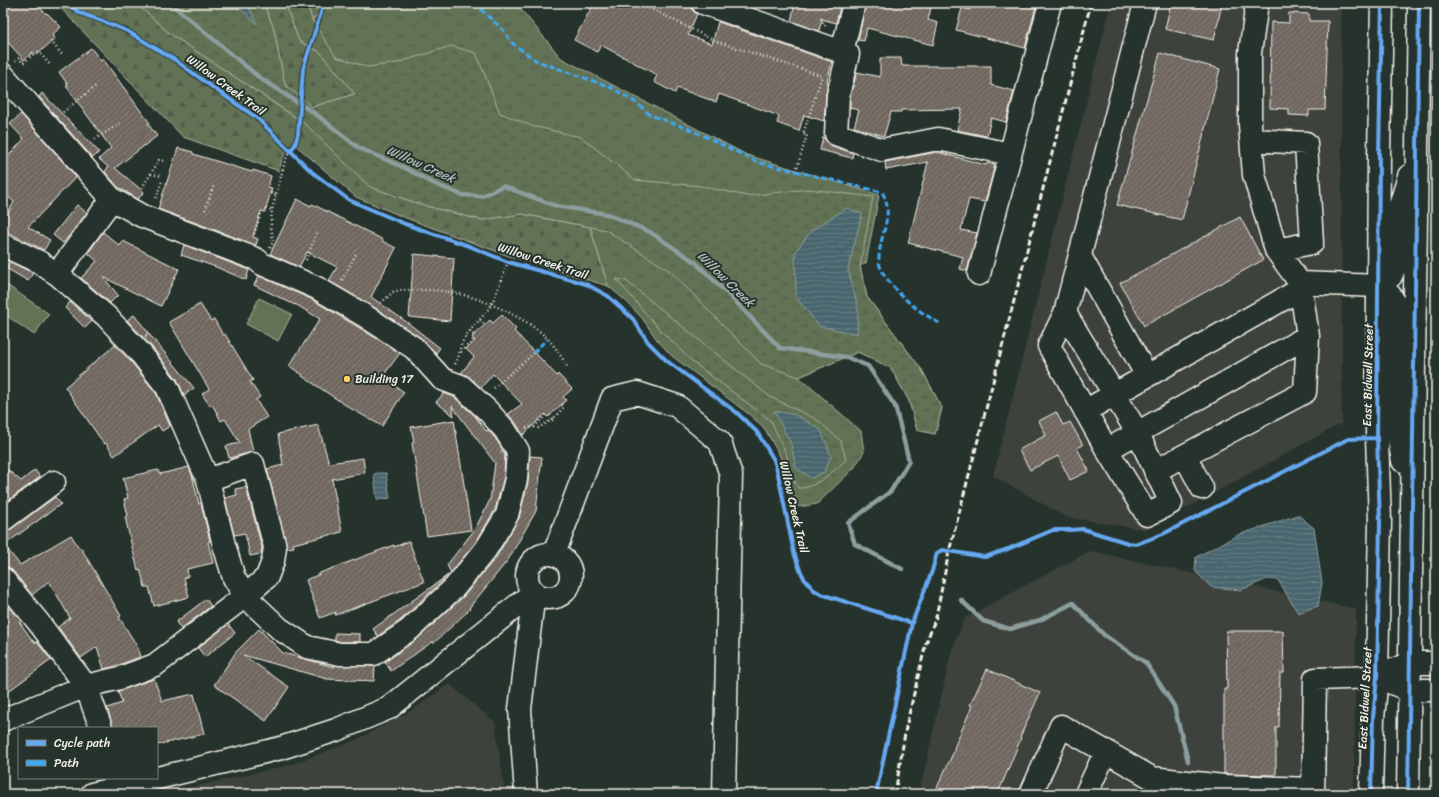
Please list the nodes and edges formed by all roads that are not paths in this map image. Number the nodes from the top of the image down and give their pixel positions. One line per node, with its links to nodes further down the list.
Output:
1 (703, 3): 8 (main road)
2 (854, 3): 8 (main road)
3 (1050, 3): 12 (main road)
4 (1145, 3): 16 (main road)
5 (1257, 3): 10 (main road)
6 (1382, 3): 20 (main road, East Bidwell Street)
7 (1419, 3): 11 (main road)
8 (842, 52): 12 (main road)
9 (9, 68): 13 (main road)
10 (1252, 140): 15 (main road); 15 (main road)
11 (1417, 148): 20 (main road); 33 (main road)
12 (1010, 154): 18 (main road)
13 (112, 199): 17 (main road); 38 (main road)
14 (3, 244): 17 (main road)
15 (1276, 250): 19 (main road)
16 (1080, 256): 21 (main road); 23 (main road)
17 (57, 274): 30 (main road)
18 (979, 274)
19 (1301, 286): 20 (main road); 22 (main road); 23 (main road)
20 (1379, 286): 33 (main road); 41 (main road, East Bidwell Street)
21 (1065, 313): 24 (main road); 25 (main road)
22 (1308, 336): 26 (main road); 28 (main road)
23 (1147, 376): 24 (main road)
24 (1114, 395): 25 (main road); 26 (main road)
25 (1085, 411): 27 (main road)
26 (1137, 432): 27 (main road); 29 (main road)
27 (1107, 450): 29 (main road)
28 (1185, 456): 29 (main road); 32 (main road)
29 (1156, 471)
30 (208, 480): 38 (main road); 38 (main road)
31 (54, 482): 34 (main road)
32 (1202, 488)
33 (1412, 513): 39 (main road)
34 (3, 520)
35 (554, 554): 37 (main road); 37 (main road); 53 (main road)
36 (3, 579): 42 (main road)
37 (534, 592): 48 (main road); 52 (main road)
38 (245, 596): 42 (main road)
39 (1410, 663): 40 (main road); 41 (main road); 43 (main road)
40 (1436, 663)
41 (1377, 677): 43 (main road); 50 (main road); 56 (main road, East Bidwell Street)
42 (86, 686): 45 (main road); 46 (main road)
43 (1409, 690): 44 (main road); 57 (main road)
44 (1436, 690)
45 (3, 720)
46 (101, 727)
47 (1106, 751): 50 (main road); 54 (main road); 55 (main road)
48 (158, 778)
49 (154, 779): 51 (main road)
50 (1313, 792)
51 (92, 794)
52 (526, 794)
53 (724, 794)
54 (1031, 794)
55 (1086, 794)
56 (1371, 794)
57 (1408, 794)

